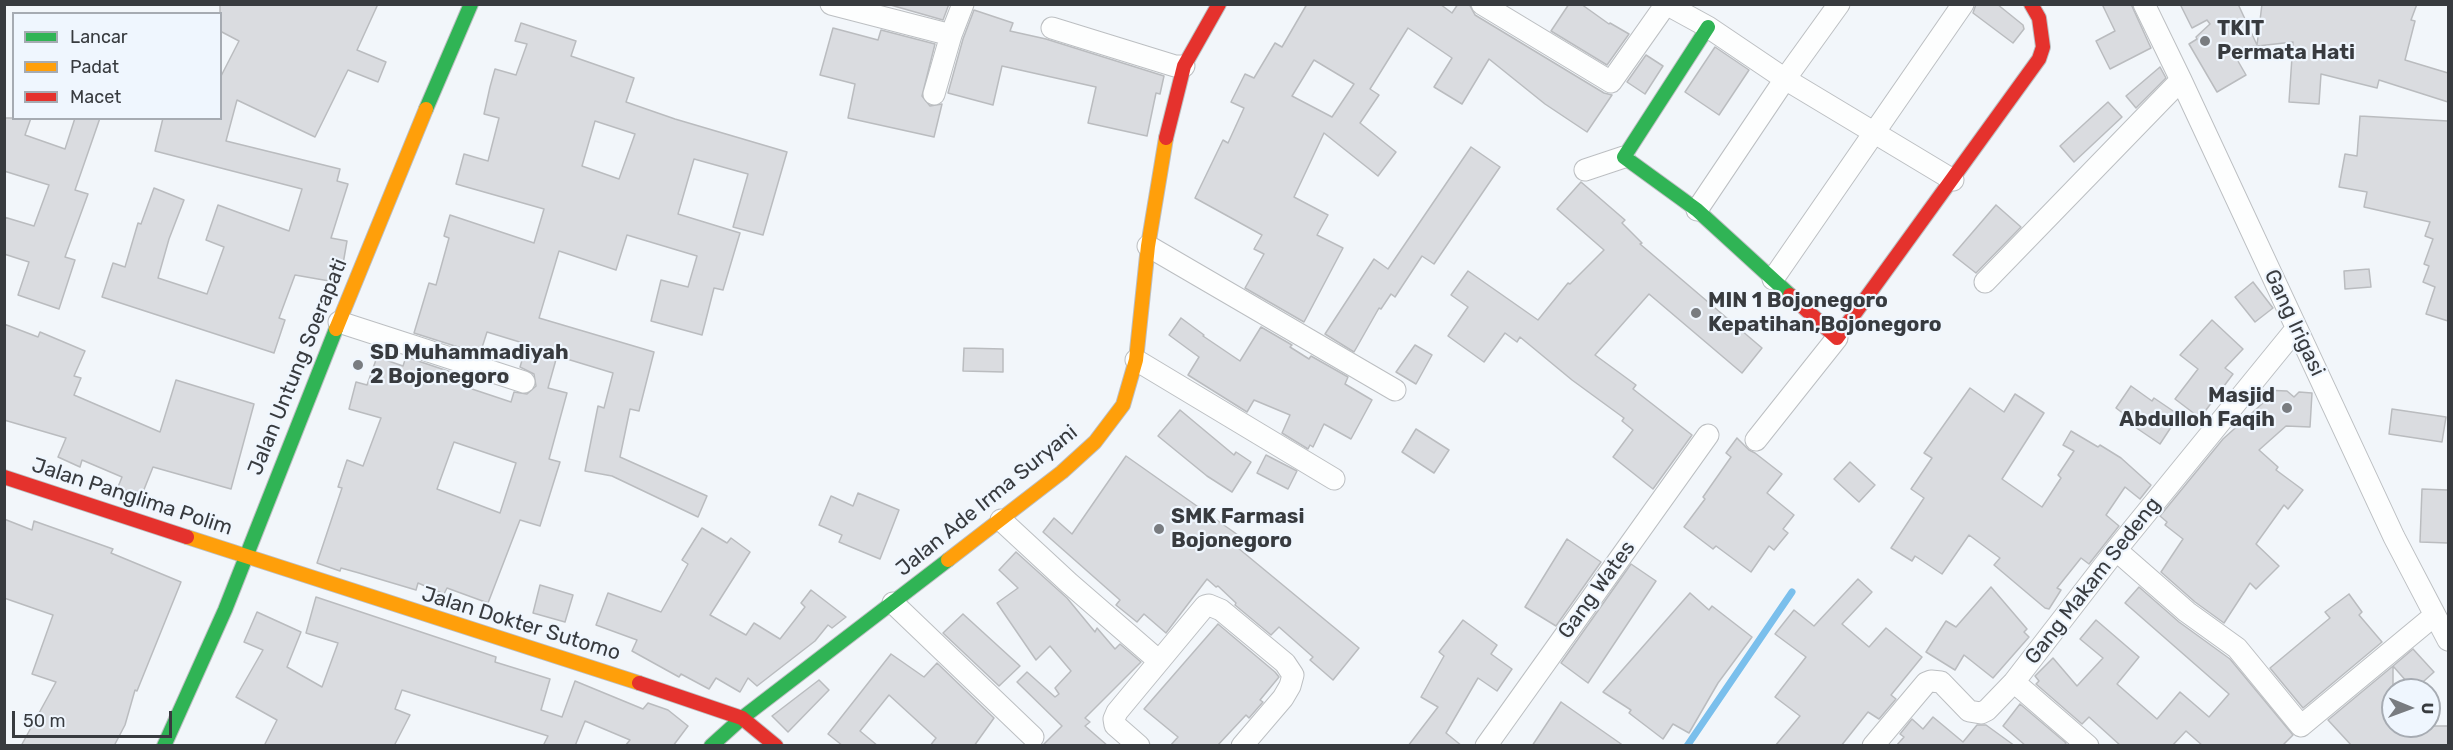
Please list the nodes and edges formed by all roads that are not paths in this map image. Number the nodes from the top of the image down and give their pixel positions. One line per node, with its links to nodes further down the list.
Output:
1 (471, 4): 26 (main road, Jalan Untung Soerapati)
2 (831, 4): 13 (street)
3 (963, 4): 13 (street)
4 (1219, 4): 14 (main road, Jalan Ade Irma Suryani)
5 (1482, 4): 6 (street)
6 (1666, 4): 11 (street)
7 (1839, 4): 15 (street)
8 (1963, 4): 18 (street)
9 (2031, 4): 21 (main road)
10 (2144, 4): 16 (street, Gang Irigasi)
11 (1708, 27): 15 (street); 19 (main road)
12 (1052, 28): 14 (street)
13 (951, 36): 17 (street)
14 (1184, 66): 23 (main road, Jalan Ade Irma Suryani)
15 (1785, 79): 18 (street); 22 (street)
16 (2181, 80): 25 (street); 27 (street, Gang Irigasi)
17 (934, 94)
18 (1874, 132): 21 (street); 24 (street)
19 (1624, 157): 20 (street); 22 (main road)
20 (1585, 170)
21 (1953, 180): 28 (main road)
22 (1697, 210): 24 (main road)
23 (1148, 246): 29 (main road, Jalan Ade Irma Suryani); 31 (street)
24 (1773, 279): 28 (main road)
25 (1985, 282)
26 (339, 322): 30 (street); 38 (main road, Jalan Untung Soerapati)
27 (2296, 328): 37 (street, Gang Makam Sedeng); 40 (street, Gang Irigasi)
28 (1837, 338): 33 (street)
29 (1136, 360): 35 (street); 36 (main road, Jalan Ade Irma Suryani)
30 (524, 382)
31 (1395, 390)
32 (1708, 435): 51 (street, Gang Wates)
33 (1756, 440)
34 (4, 477): 38 (main road, Jalan Panglima Polim)
35 (1334, 479)
36 (1001, 520): 39 (main road, Jalan Ade Irma Suryani); 42 (street)
37 (2116, 550): 40 (street); 43 (street, Gang Makam Sedeng)
38 (246, 557): 44 (main road, Jalan Dokter Sutomo); 46 (main road, Jalan Untung Soerapati)
39 (893, 603): 44 (main road, Jalan Ade Irma Suryani); 45 (street)
40 (2435, 615): 41 (street, Gang Irigasi)
41 (2448, 640)
42 (1159, 661): 49 (street); 50 (street)
43 (2014, 682): 52 (street, Gang Makam Sedeng); 53 (street)
44 (741, 718): 47 (main road, Jalan Ade Irma Suryani); 48 (main road, Jalan Dokter Sutomo)
45 (1033, 737)
46 (164, 746)
47 (711, 746)
48 (776, 746)
49 (1139, 746)
50 (1242, 746)
51 (1486, 746)
52 (1873, 746)
53 (2088, 746)

